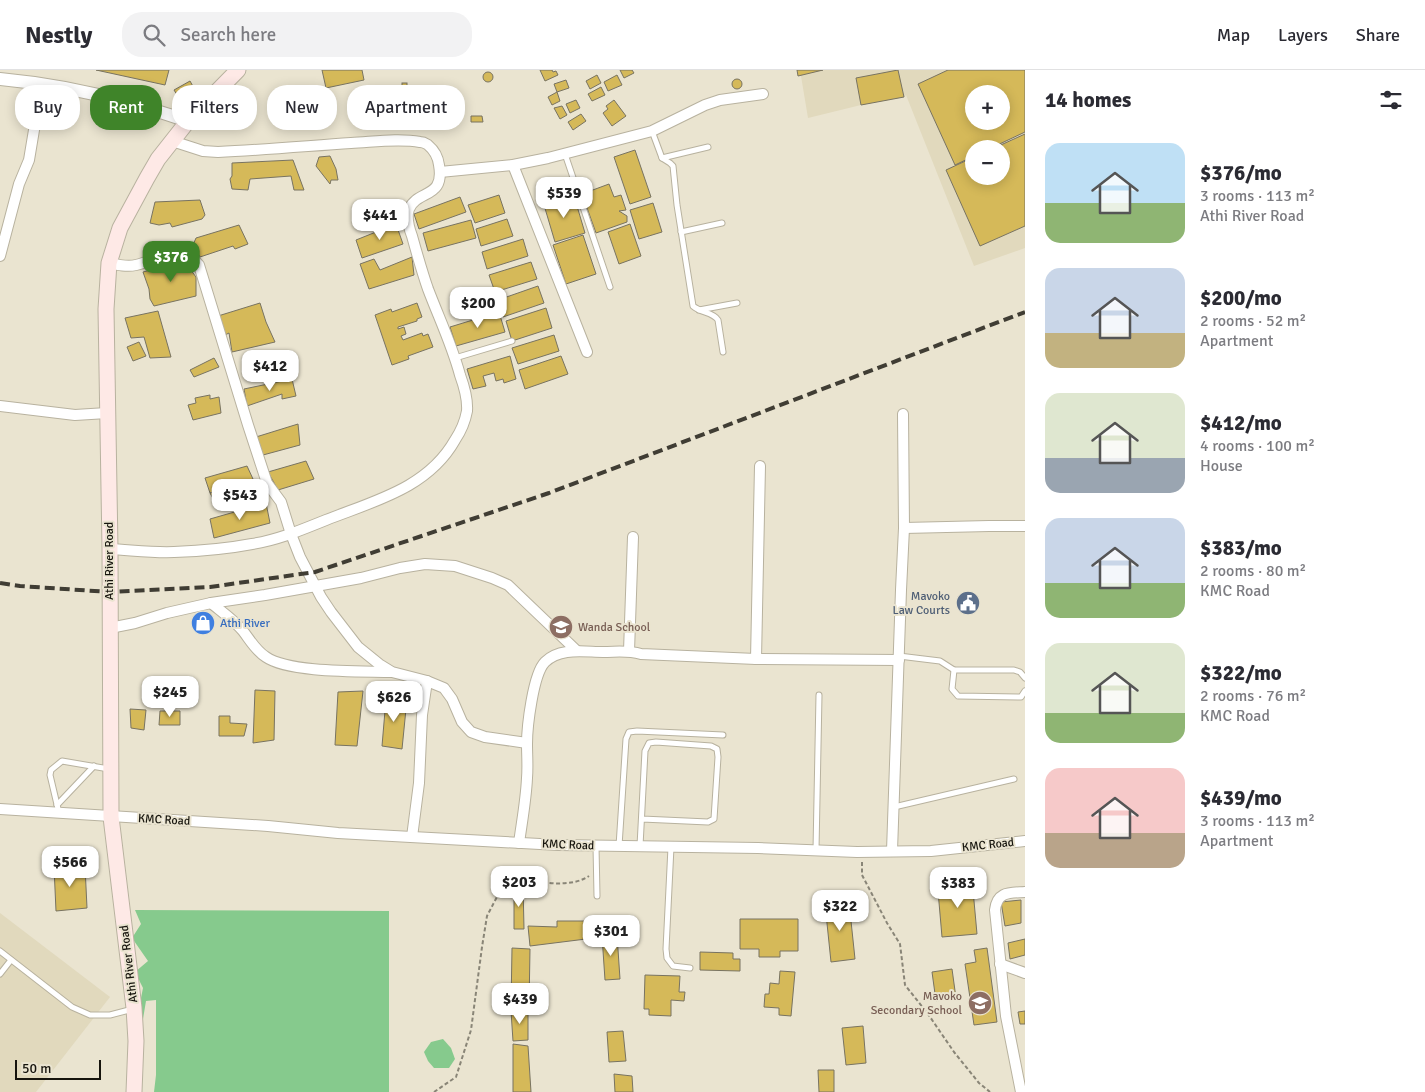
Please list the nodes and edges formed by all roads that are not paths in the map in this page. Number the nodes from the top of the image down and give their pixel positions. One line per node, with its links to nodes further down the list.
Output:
1 (238, 70): 4 (main road, Athi River Road)
2 (0, 79): 3 (street)
3 (38, 84): 6 (street); 17 (street)
4 (223, 85)
5 (763, 94): 8 (street)
6 (172, 116)
7 (181, 130): 9 (main road, Athi River Road)
8 (652, 131): 11 (street); 12 (lane)
9 (172, 141): 14 (street); 18 (main road, Athi River Road)
10 (708, 147): 12 (lane)
11 (565, 153): 13 (street); 19 (lane)
12 (662, 158): 16 (lane)
13 (513, 165): 14 (street); 23 (street)
14 (440, 172): 25 (street)
15 (722, 223): 16 (lane)
16 (682, 232): 21 (lane)
17 (0, 256)
18 (109, 263): 27 (main road, Athi River Road); 32 (street)
19 (610, 287)
20 (737, 302): 21 (lane)
21 (699, 310): 24 (lane)
22 (512, 341): 25 (lane)
23 (587, 352)
24 (723, 352)
25 (456, 358): 32 (street)
26 (0, 406): 27 (street)
27 (107, 413): 34 (main road, Athi River Road)
28 (903, 414): 31 (street)
29 (760, 466): 41 (street)
30 (1025, 526): 31 (street)
31 (904, 528): 40 (street)
32 (291, 534): 34 (street); 35 (street)
33 (633, 537): 39 (street)
34 (110, 549): 37 (main road, Athi River Road)
35 (316, 586): 36 (street); 38 (street); 43 (street)
36 (212, 603): 37 (street); 43 (street)
37 (110, 628): 51 (main road, Athi River Road)
38 (577, 651): 39 (street); 49 (street)
39 (629, 651): 41 (street)
40 (899, 658): 41 (street); 42 (lane); 53 (street)
41 (756, 659)
42 (954, 670): 44 (lane); 46 (lane)
43 (392, 672): 45 (street)
44 (1025, 678)
45 (427, 682): 49 (street); 58 (street)
46 (1025, 691)
47 (819, 696): 65 (lane)
48 (723, 735): 62 (lane)
49 (527, 743): 60 (street)
50 (94, 766): 51 (lane); 55 (lane); 55 (lane)
51 (111, 769): 56 (main road, Athi River Road)
52 (1014, 780): 53 (lane)
53 (894, 807): 66 (street)
54 (0, 809): 55 (street, KMC Road)
55 (58, 809): 56 (street, KMC Road)
56 (111, 817): 58 (street, KMC Road); 75 (main road, Athi River Road)
57 (642, 819): 57 (lane); 63 (lane)
58 (412, 837): 60 (street, KMC Road)
59 (1025, 841): 66 (street, KMC Road)
60 (519, 843): 61 (street, KMC Road)
61 (596, 846): 62 (street, KMC Road); 68 (lane)
62 (619, 846): 63 (street, KMC Road)
63 (640, 846): 64 (street, KMC Road)
64 (671, 847): 65 (street, KMC Road); 72 (lane)
65 (816, 850): 66 (street, KMC Road)
66 (892, 851)
67 (1025, 892): 71 (street)
68 (597, 896)
69 (0, 951): 70 (lane)
70 (12, 960): 74 (lane); 75 (lane)
71 (1000, 964): 73 (street); 77 (street)
72 (690, 968)
73 (1025, 973)
74 (0, 974)
75 (134, 1008): 76 (main road, Athi River Road)
76 (134, 1092)
77 (1021, 1092)

